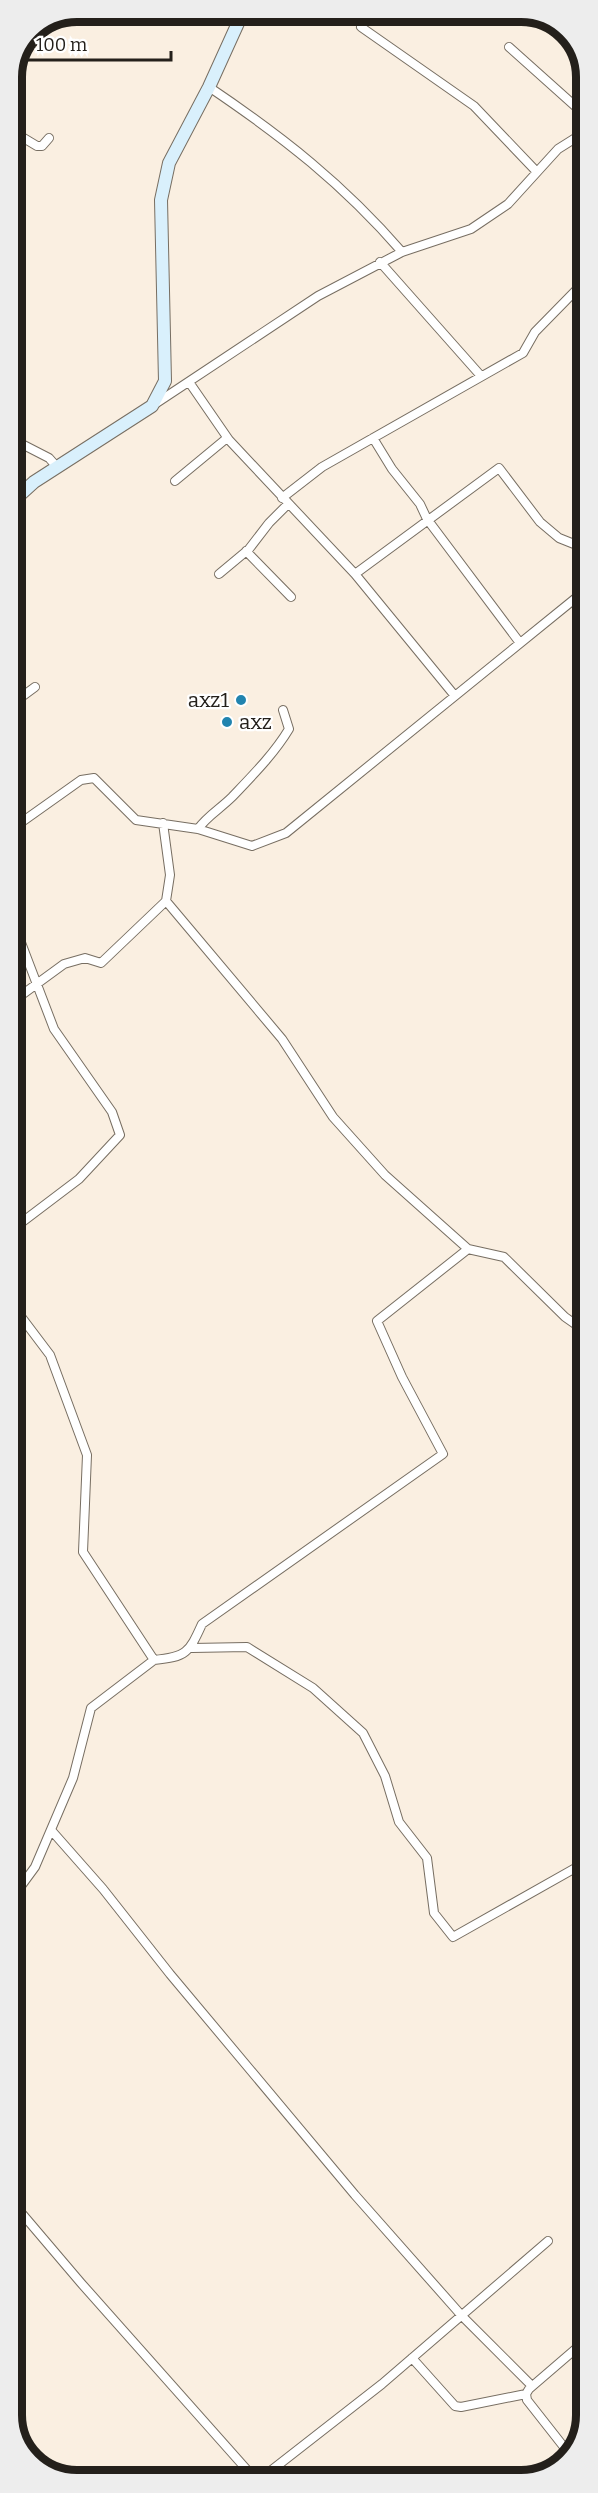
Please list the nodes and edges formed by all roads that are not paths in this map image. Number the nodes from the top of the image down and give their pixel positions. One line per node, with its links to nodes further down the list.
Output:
1 (238, 22): 4 (street)
2 (363, 23): 9 (street)
3 (509, 47): 5 (street)
4 (209, 87): 10 (street); 15 (street)
5 (576, 107)
6 (22, 137): 7 (street)
7 (49, 138)
8 (576, 140): 9 (street)
9 (536, 171): 10 (street)
10 (402, 252): 11 (street)
11 (380, 262): 13 (street); 14 (street)
12 (576, 290): 13 (street)
13 (481, 376): 17 (street)
14 (189, 382): 15 (street); 16 (street)
15 (152, 406): 19 (street)
16 (227, 438): 20 (street); 22 (street)
17 (373, 438): 22 (street); 23 (street)
18 (22, 444): 19 (street)
19 (57, 467): 21 (street)
20 (175, 481)
21 (22, 493)
22 (285, 501): 25 (street); 27 (street)
23 (427, 519): 24 (street); 27 (street); 30 (street)
24 (576, 545)
25 (246, 551): 26 (street); 28 (street)
26 (219, 574)
27 (355, 574): 32 (street)
28 (291, 597)
29 (576, 599): 30 (street)
30 (520, 643): 32 (street)
31 (35, 687): 33 (street)
32 (455, 696): 37 (street)
33 (22, 697)
34 (283, 710): 37 (street)
35 (22, 822): 36 (street)
36 (163, 823): 37 (street); 38 (street)
37 (198, 829)
38 (166, 901): 40 (street); 43 (street)
39 (22, 944): 40 (street)
40 (38, 983): 41 (street); 42 (street)
41 (22, 995)
42 (22, 1222)
43 (468, 1249): 45 (street); 46 (street)
44 (22, 1318): 47 (street)
45 (576, 1325)
46 (192, 1648): 47 (street); 49 (street)
47 (154, 1660): 48 (street)
48 (51, 1830): 50 (street); 53 (street)
49 (576, 1868)
50 (22, 1885)
51 (22, 2214): 59 (street)
52 (548, 2241): 53 (street)
53 (462, 2316): 55 (street); 56 (street)
54 (576, 2349): 56 (street)
55 (412, 2358): 57 (street); 60 (street)
56 (532, 2386): 57 (street)
57 (526, 2394): 58 (street)
58 (565, 2448)
59 (249, 2470)
60 (272, 2470)

